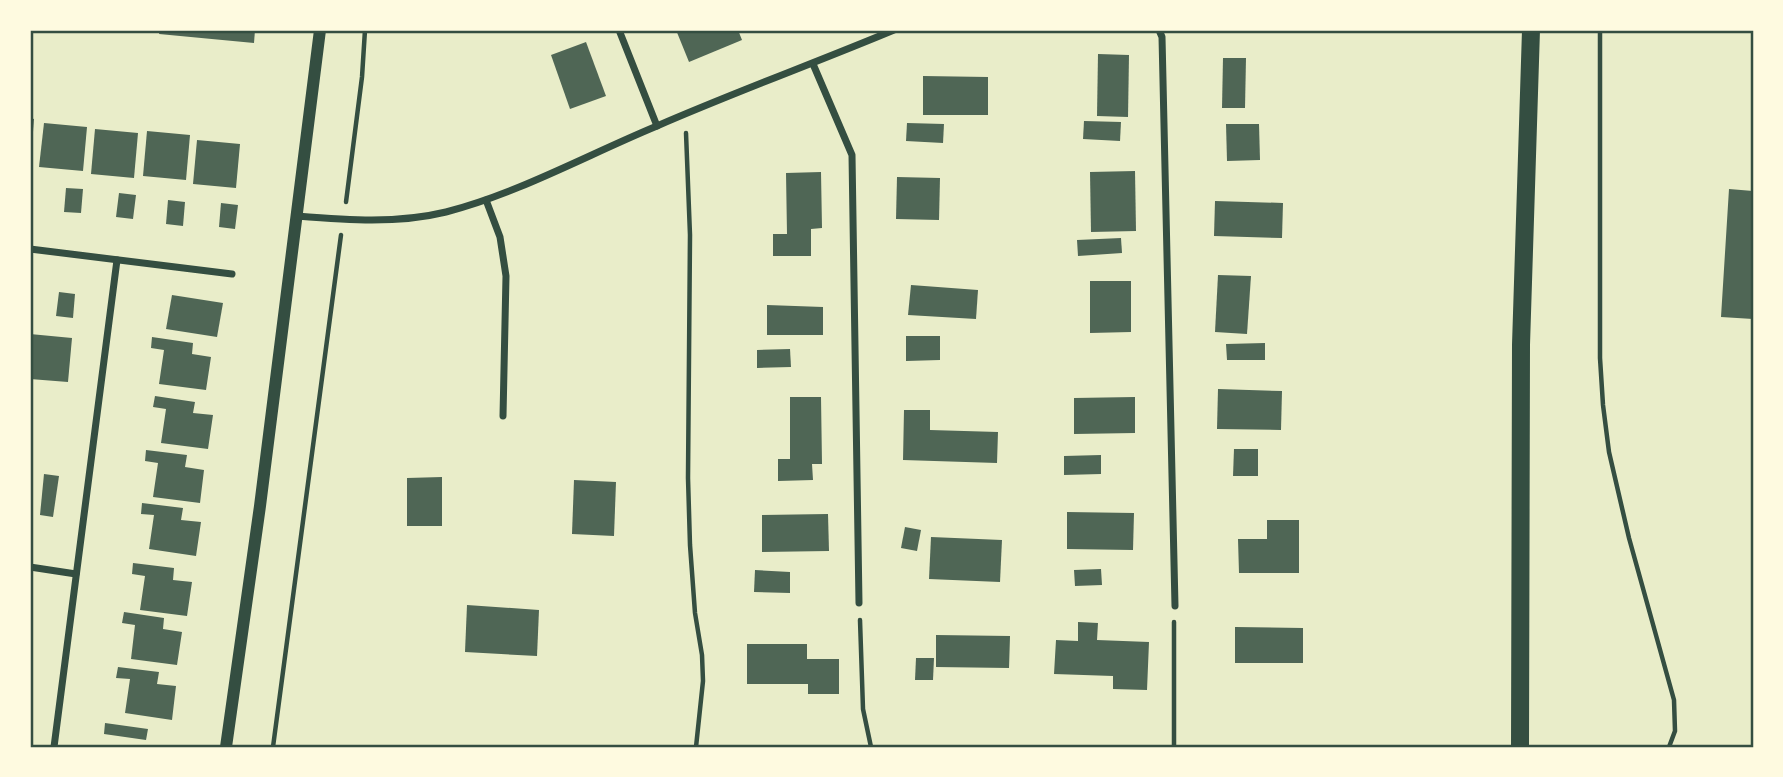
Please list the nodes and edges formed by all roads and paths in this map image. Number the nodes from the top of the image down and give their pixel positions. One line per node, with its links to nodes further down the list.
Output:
1 (320, 30): 12 (street)
2 (365, 30): 13 (path)
3 (619, 30): 10 (street)
4 (894, 30): 8 (street)
5 (1159, 30): 21 (street)
6 (1531, 30): 28 (main road)
7 (1600, 30): 29 (path)
8 (813, 64): 9 (street); 20 (street)
9 (682, 115): 10 (street); 25 (path)
10 (657, 126): 11 (street)
11 (486, 200): 13 (street); 17 (street)
12 (298, 216): 13 (street); 23 (street)
13 (343, 220): 24 (path)
14 (30, 249): 15 (street)
15 (117, 260): 16 (street); 19 (street)
16 (232, 274)
17 (503, 416)
18 (30, 567): 19 (street)
19 (76, 573): 22 (street)
20 (859, 603): 26 (path)
21 (1175, 606): 27 (path)
22 (54, 747)
23 (226, 747)
24 (273, 747)
25 (696, 747)
26 (871, 747)
27 (1174, 747)
28 (1520, 747)
29 (1669, 747)

